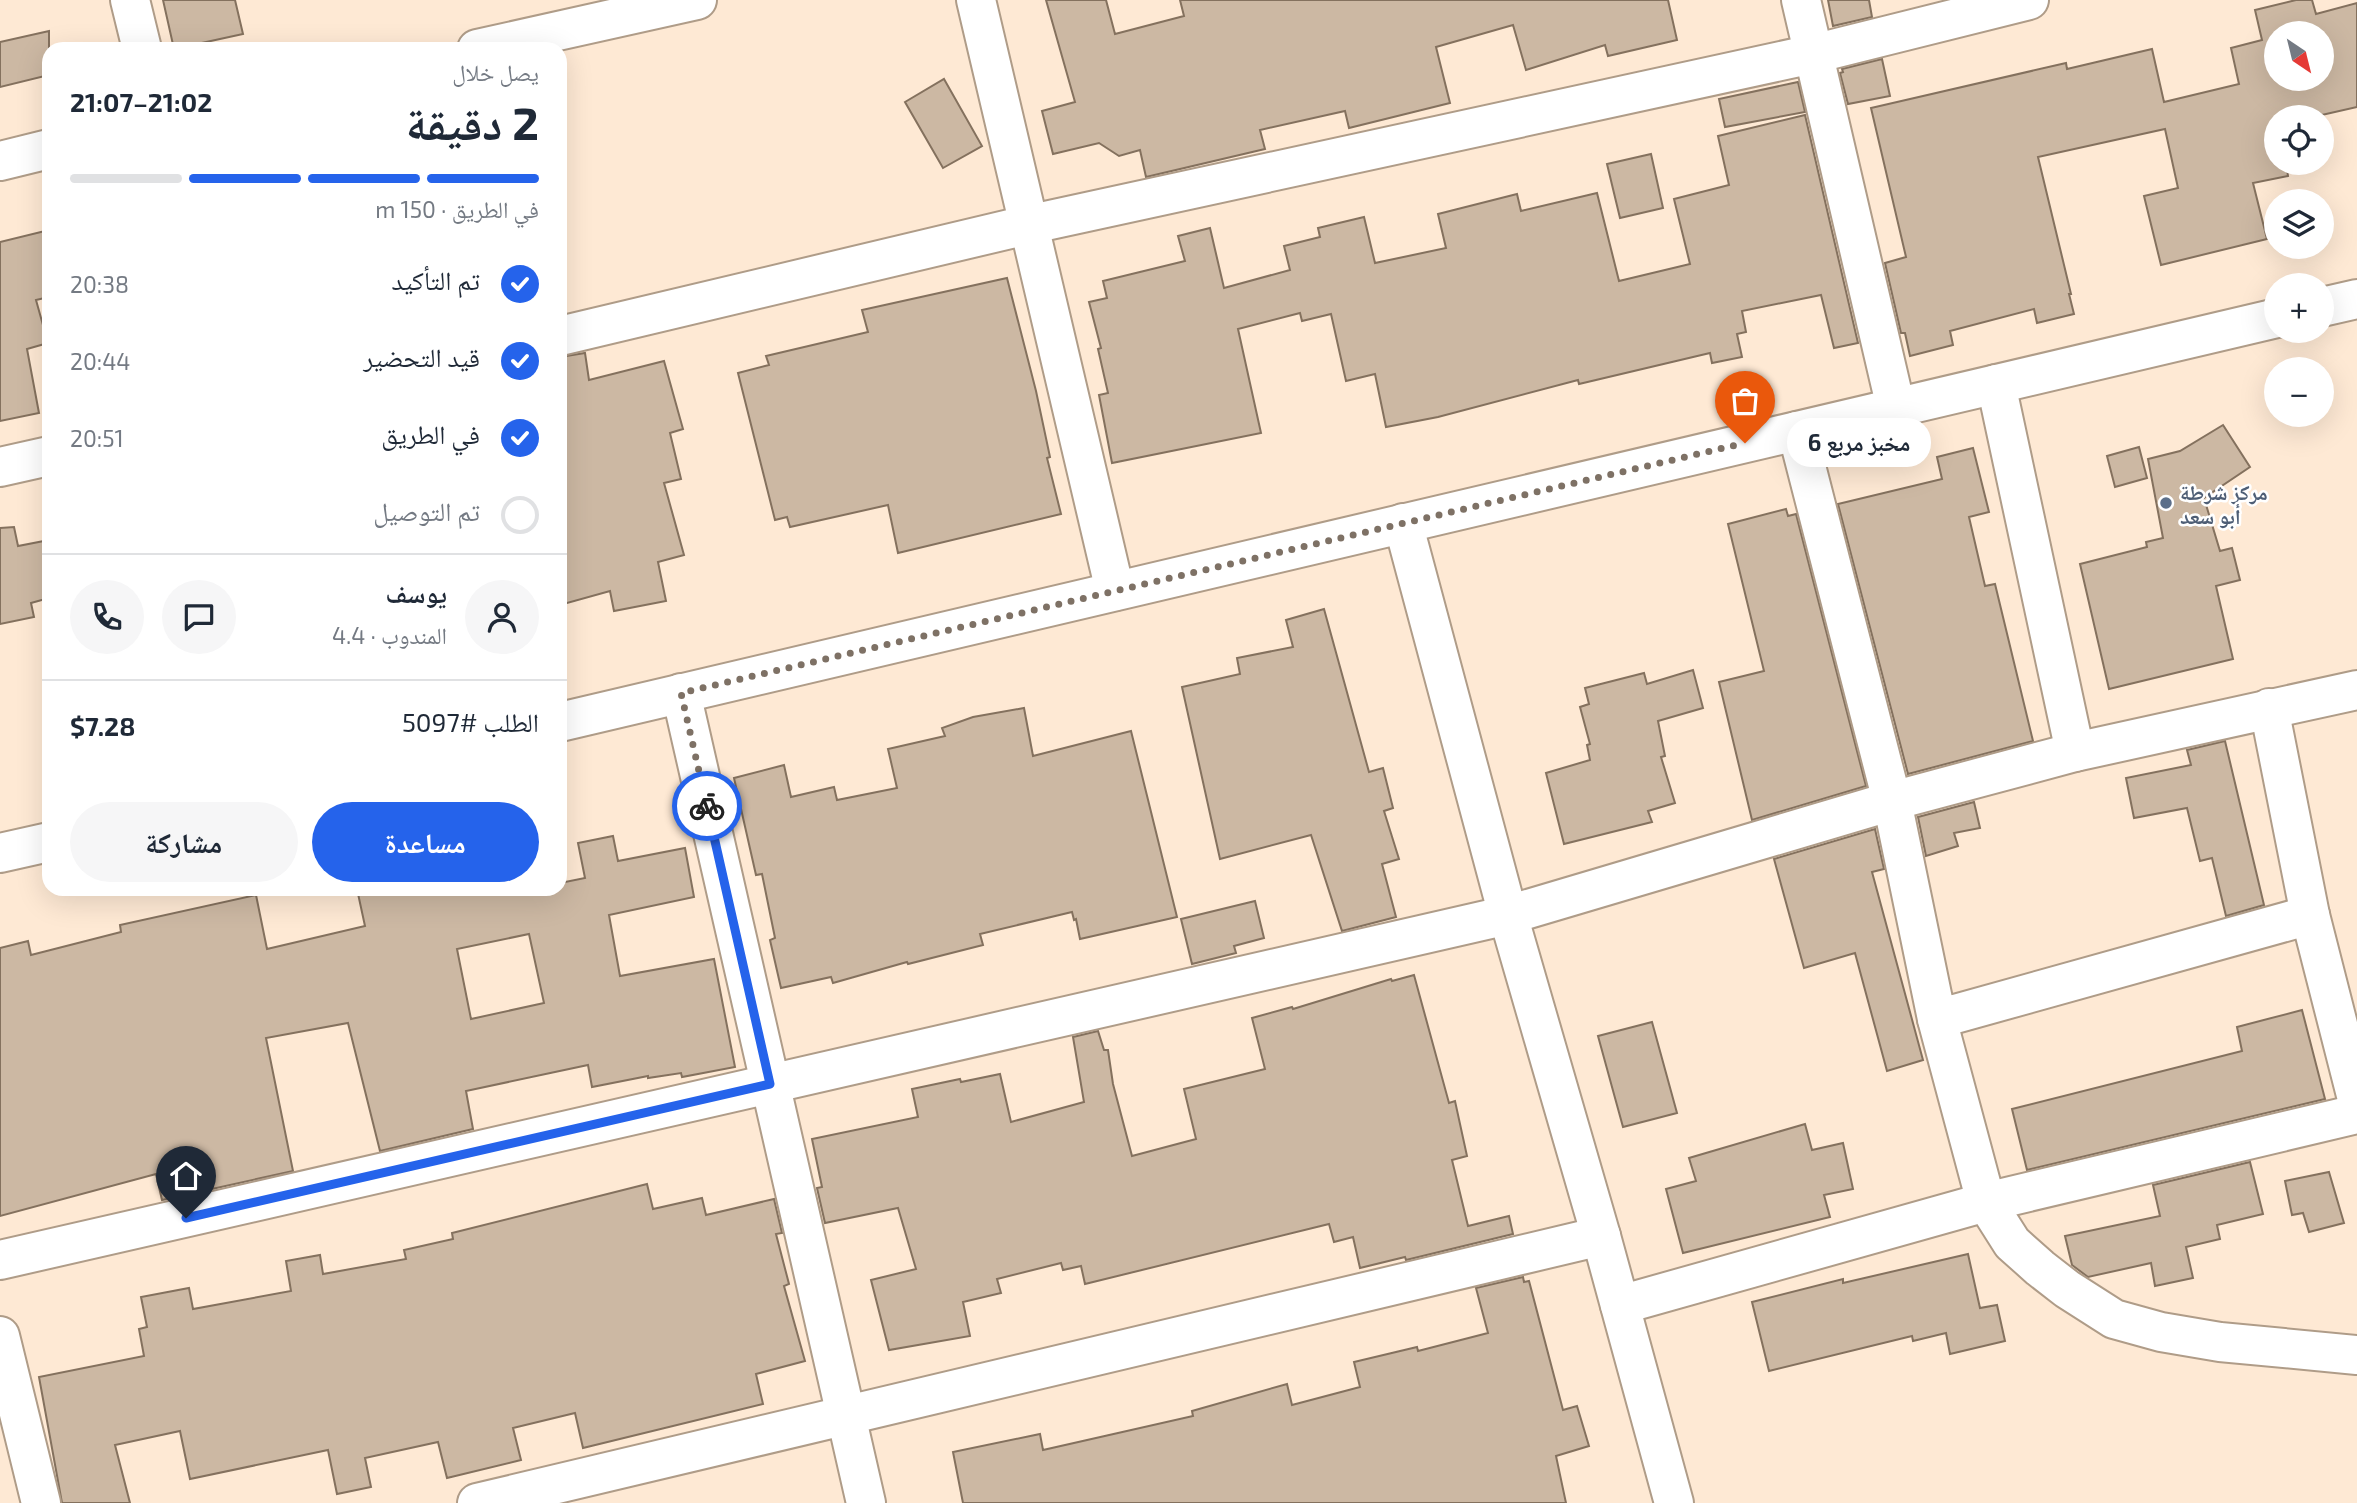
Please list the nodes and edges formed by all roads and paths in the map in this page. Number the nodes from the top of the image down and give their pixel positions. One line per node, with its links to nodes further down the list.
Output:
1 (130, 0): 6 (street)
2 (697, 0): 7 (street)
3 (976, 0): 11 (street)
4 (1801, 0): 8 (street)
5 (2029, 0): 8 (street)
6 (140, 42)
7 (508, 42)
8 (1813, 54): 11 (street); 17 (street)
9 (42, 151): 10 (street)
10 (0, 161)
11 (1027, 225): 15 (street); 22 (street)
12 (2357, 299): 13 (street)
13 (2334, 304)
14 (2264, 321): 16 (street)
15 (567, 334)
16 (1996, 384): 17 (street); 27 (street)
17 (1896, 408): 18 (street)
18 (1797, 431): 21 (street); 28 (street)
19 (42, 458): 20 (street)
20 (0, 467)
21 (1403, 523): 22 (street); 31 (street)
22 (1115, 591): 24 (street)
23 (2357, 690): 25 (street)
24 (681, 693): 26 (street); 34 (street)
25 (2269, 708): 27 (street); 32 (street)
26 (567, 720)
27 (2075, 751): 28 (street)
28 (1892, 801): 31 (street); 33 (street)
29 (42, 844): 30 (street)
30 (0, 853)
31 (1508, 915): 34 (street); 38 (street)
32 (2310, 915): 33 (street); 35 (street)
33 (1937, 1019): 37 (street)
34 (770, 1084): 39 (street); 43 (street)
35 (2357, 1099)
36 (2357, 1114): 37 (street)
37 (1986, 1202): 40 (street); 42 (street)
38 (1601, 1236): 40 (street); 43 (street)
39 (0, 1260)
40 (1620, 1305): 47 (street)
41 (0, 1336): 44 (street)
42 (2357, 1355)
43 (846, 1415): 45 (street); 46 (street)
44 (41, 1503)
45 (477, 1503)
46 (866, 1503)
47 (1674, 1503)

